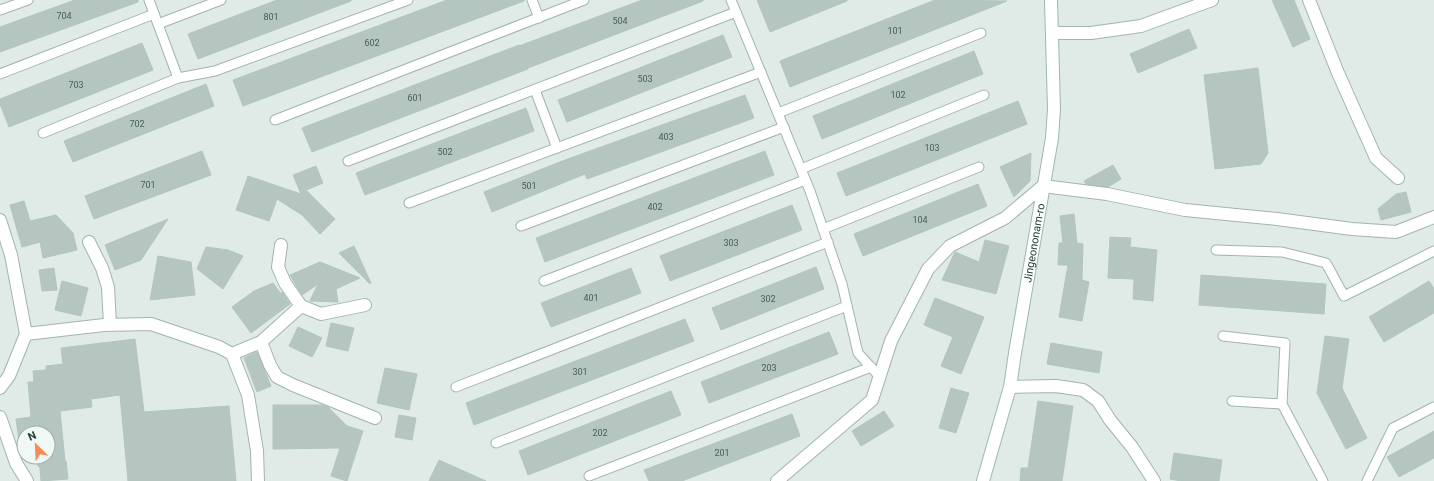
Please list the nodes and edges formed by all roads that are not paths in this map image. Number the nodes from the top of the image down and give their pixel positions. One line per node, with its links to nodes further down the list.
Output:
1 (28, 0): 11 (lane)
2 (149, 0): 13 (lane)
3 (221, 0): 15 (lane)
4 (408, 0): 20 (lane)
5 (532, 0): 14 (lane)
6 (584, 0): 14 (lane)
7 (731, 0): 12 (lane)
8 (1051, 0): 17 (street, Jingeononam-ro)
9 (1212, 0): 17 (street)
10 (1309, 0): 31 (street)
11 (0, 10)
12 (736, 12): 18 (lane); 21 (lane)
13 (154, 14): 15 (lane); 19 (lane)
14 (539, 18): 24 (lane)
15 (158, 24): 20 (lane)
16 (981, 33): 23 (lane)
17 (1052, 33): 33 (street, Jingeononam-ro)
18 (761, 72): 23 (lane); 27 (lane)
19 (0, 74)
20 (178, 78): 26 (lane)
21 (535, 90): 27 (lane); 28 (lane)
22 (984, 94): 30 (lane)
23 (778, 113): 25 (lane)
24 (275, 120)
25 (784, 127): 30 (lane); 37 (lane)
26 (43, 133)
27 (557, 148): 34 (lane)
28 (348, 161)
29 (979, 167): 38 (lane)
30 (801, 169): 32 (lane)
31 (1398, 178)
32 (805, 180): 38 (lane); 44 (lane)
33 (1043, 186): 35 (street); 53 (street); 55 (street, Jingeononam-ro)
34 (409, 203)
35 (1434, 217)
36 (0, 220): 49 (street)
37 (521, 226)
38 (823, 229): 40 (lane)
39 (89, 242): 48 (street)
40 (828, 242): 47 (lane); 54 (lane)
41 (281, 245): 46 (street)
42 (1216, 250): 43 (lane)
43 (1434, 251)
44 (544, 281)
45 (365, 305): 46 (street)
46 (301, 306): 51 (street)
47 (847, 306): 53 (lane); 62 (lane)
48 (110, 324): 49 (street); 52 (street)
49 (26, 334): 56 (street)
50 (1223, 336): 58 (lane)
51 (261, 342): 52 (street); 61 (street)
52 (232, 354): 65 (street)
53 (875, 371): 63 (lane); 66 (street)
54 (456, 387)
55 (1010, 387): 67 (street, Jingeononam-ro); 68 (street)
56 (0, 388)
57 (1232, 401): 58 (lane)
58 (1282, 404): 69 (lane)
59 (1434, 407): 70 (lane)
60 (0, 417): 64 (street)
61 (375, 418)
62 (496, 443)
63 (589, 476)
64 (27, 481)
65 (258, 481)
66 (777, 481)
67 (983, 481)
68 (1154, 481)
69 (1322, 481)
70 (1367, 481)

